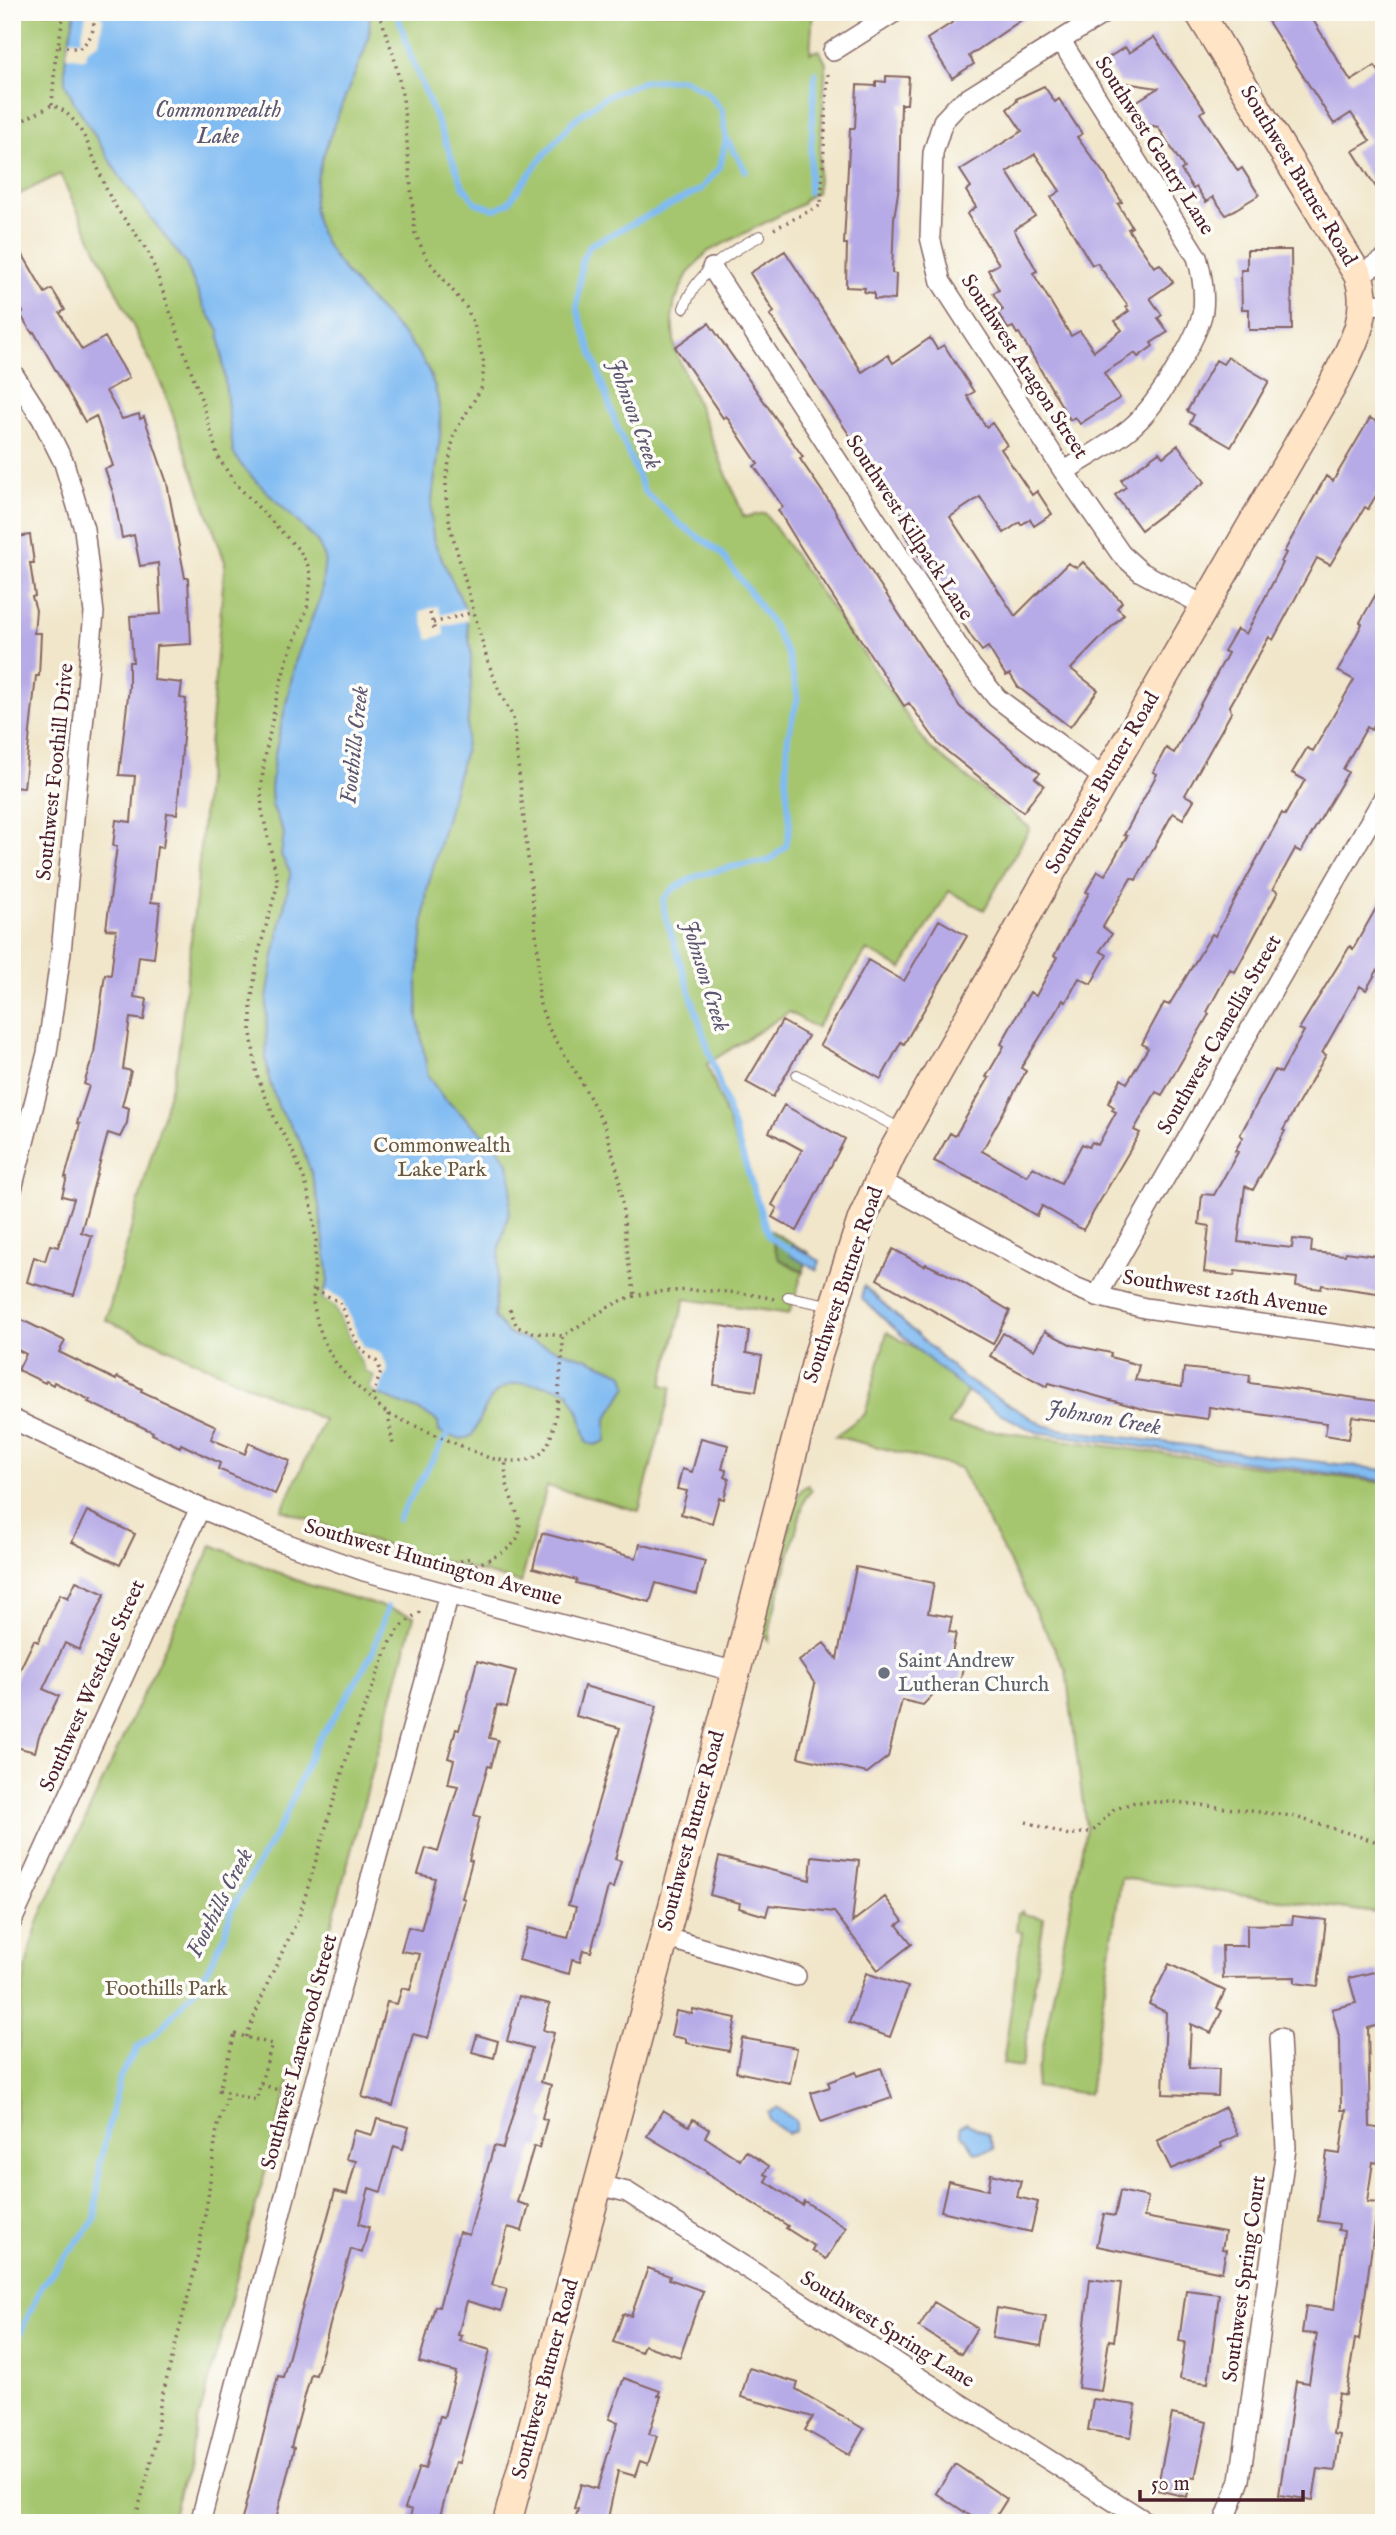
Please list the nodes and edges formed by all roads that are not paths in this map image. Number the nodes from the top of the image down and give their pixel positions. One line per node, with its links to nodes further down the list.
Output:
1 (895, 12): 5 (street)
2 (1106, 12): 4 (street, Southwest Aragon Street)
3 (1199, 12): 9 (street, Southwest Butner Road)
4 (1061, 41): 13 (street, Southwest Gentry Lane); 13 (street, Southwest Aragon Street)
5 (833, 51)
6 (760, 236): 8 (lane)
7 (1384, 261): 9 (street)
8 (712, 268): 11 (lane); 15 (street, Southwest Killpack Lane)
9 (1358, 275): 10 (street, Southwest Butner Road)
10 (1374, 304): 14 (street, Southwest Butner Road)
11 (684, 307)
12 (12, 372): 20 (street, Southwest Foothill Drive)
13 (1064, 472): 14 (street, Southwest Aragon Street)
14 (1205, 606): 15 (street, Southwest Butner Road)
15 (1105, 779): 18 (street, Southwest Butner Road)
16 (1384, 797): 21 (street, Southwest Camellia Street)
17 (797, 1075): 18 (lane)
18 (905, 1131): 19 (street, Southwest Butner Road)
19 (879, 1180): 21 (street, Southwest 126th Avenue); 23 (street, Southwest Butner Road)
20 (12, 1189)
21 (1097, 1296): 24 (street, Southwest 126th Avenue)
22 (789, 1297): 23 (lane)
23 (834, 1306): 28 (street, Southwest Butner Road)
24 (1384, 1341)
25 (12, 1419): 26 (street, Southwest Huntington Avenue)
26 (200, 1508): 27 (street, Southwest Huntington Avenue); 29 (street, Southwest Westdale Street)
27 (449, 1594): 28 (street, Southwest Huntington Avenue); 34 (street, Southwest Lanewood Street)
28 (736, 1672): 30 (street, Southwest Butner Road)
29 (12, 1921)
30 (664, 1937): 31 (street); 33 (street, Southwest Butner Road)
31 (796, 1976)
32 (1280, 2038): 37 (street, Southwest Spring Court)
33 (598, 2185): 35 (street, Southwest Butner Road); 36 (street, Southwest Spring Lane)
34 (200, 2523)
35 (507, 2523)
36 (1148, 2523)
37 (1224, 2523)

